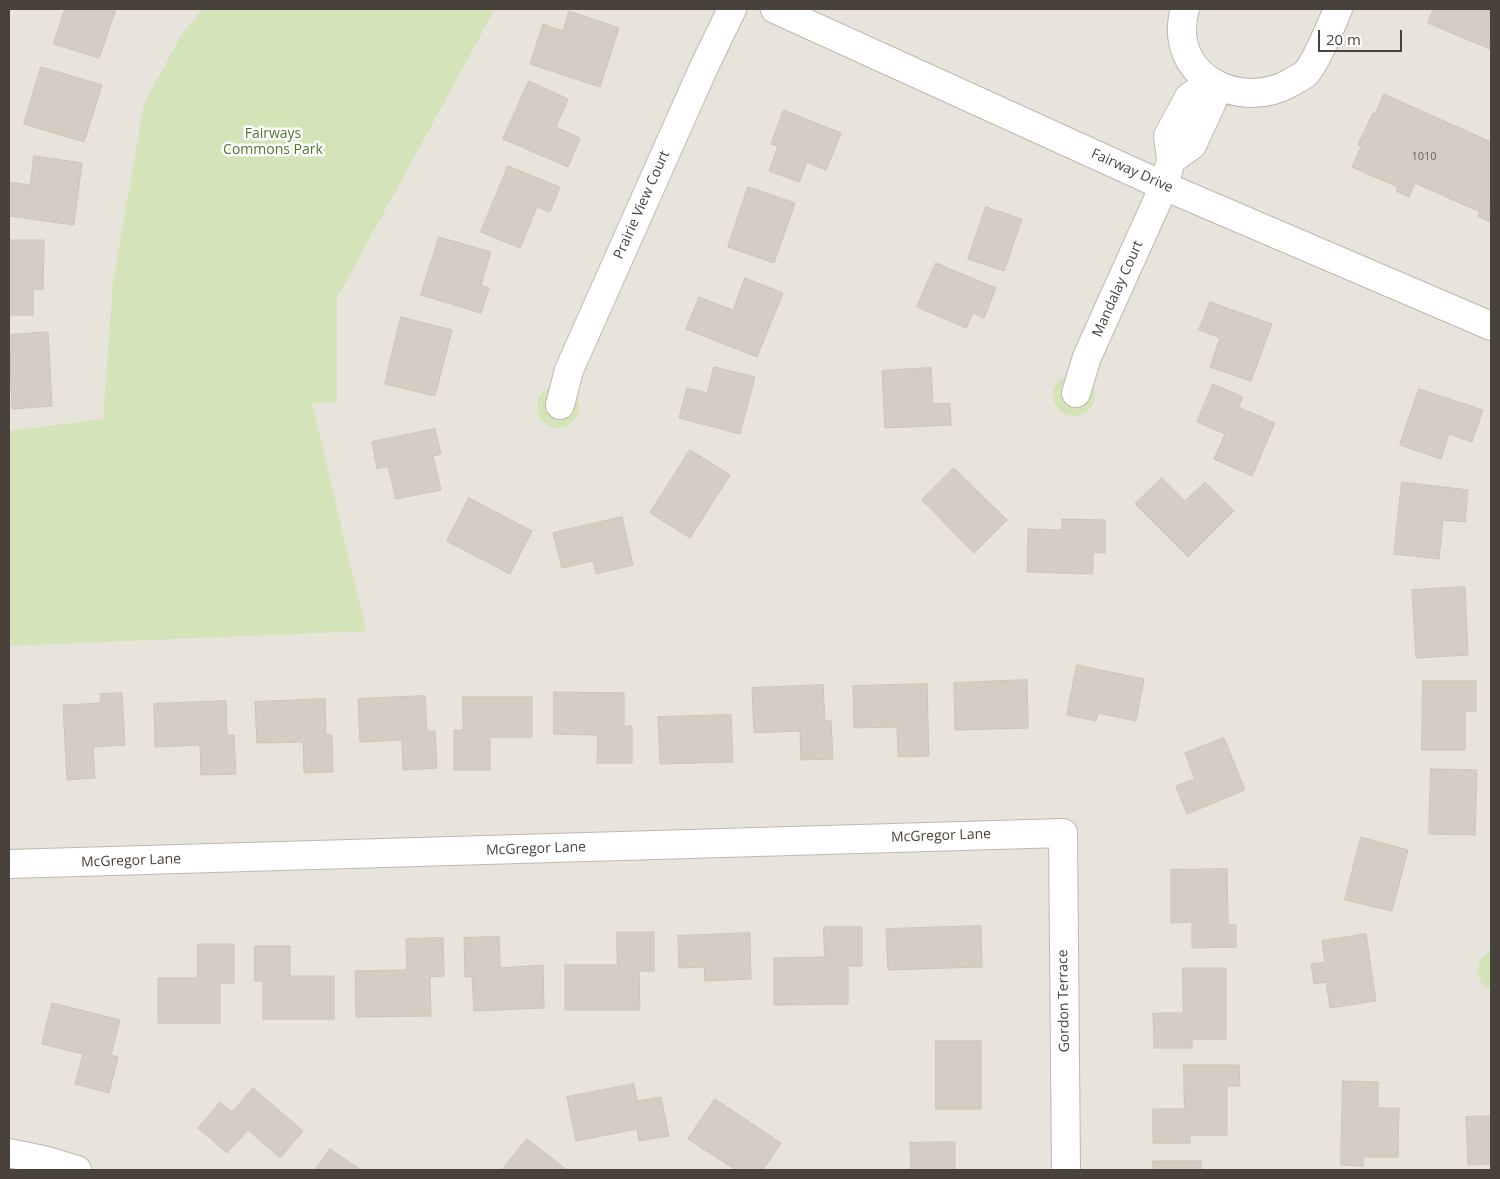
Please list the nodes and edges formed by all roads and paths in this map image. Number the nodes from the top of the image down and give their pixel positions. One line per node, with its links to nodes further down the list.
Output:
1 (732, 9): 9 (street, Prairie View Court)
2 (775, 9): 6 (street, Fairway Drive)
3 (1185, 9): 5 (street)
4 (1338, 9): 5 (street)
5 (1212, 82): 6 (street)
6 (1167, 173): 7 (street, Fairway Drive); 8 (street, Mandalay Court)
7 (1491, 326)
8 (1076, 393)
9 (560, 405)
10 (1063, 833): 11 (street, McGregor Lane); 14 (street, Gordon Terrace)
11 (9, 864)
12 (9, 1153): 13 (street)
13 (77, 1170)
14 (1066, 1170)

